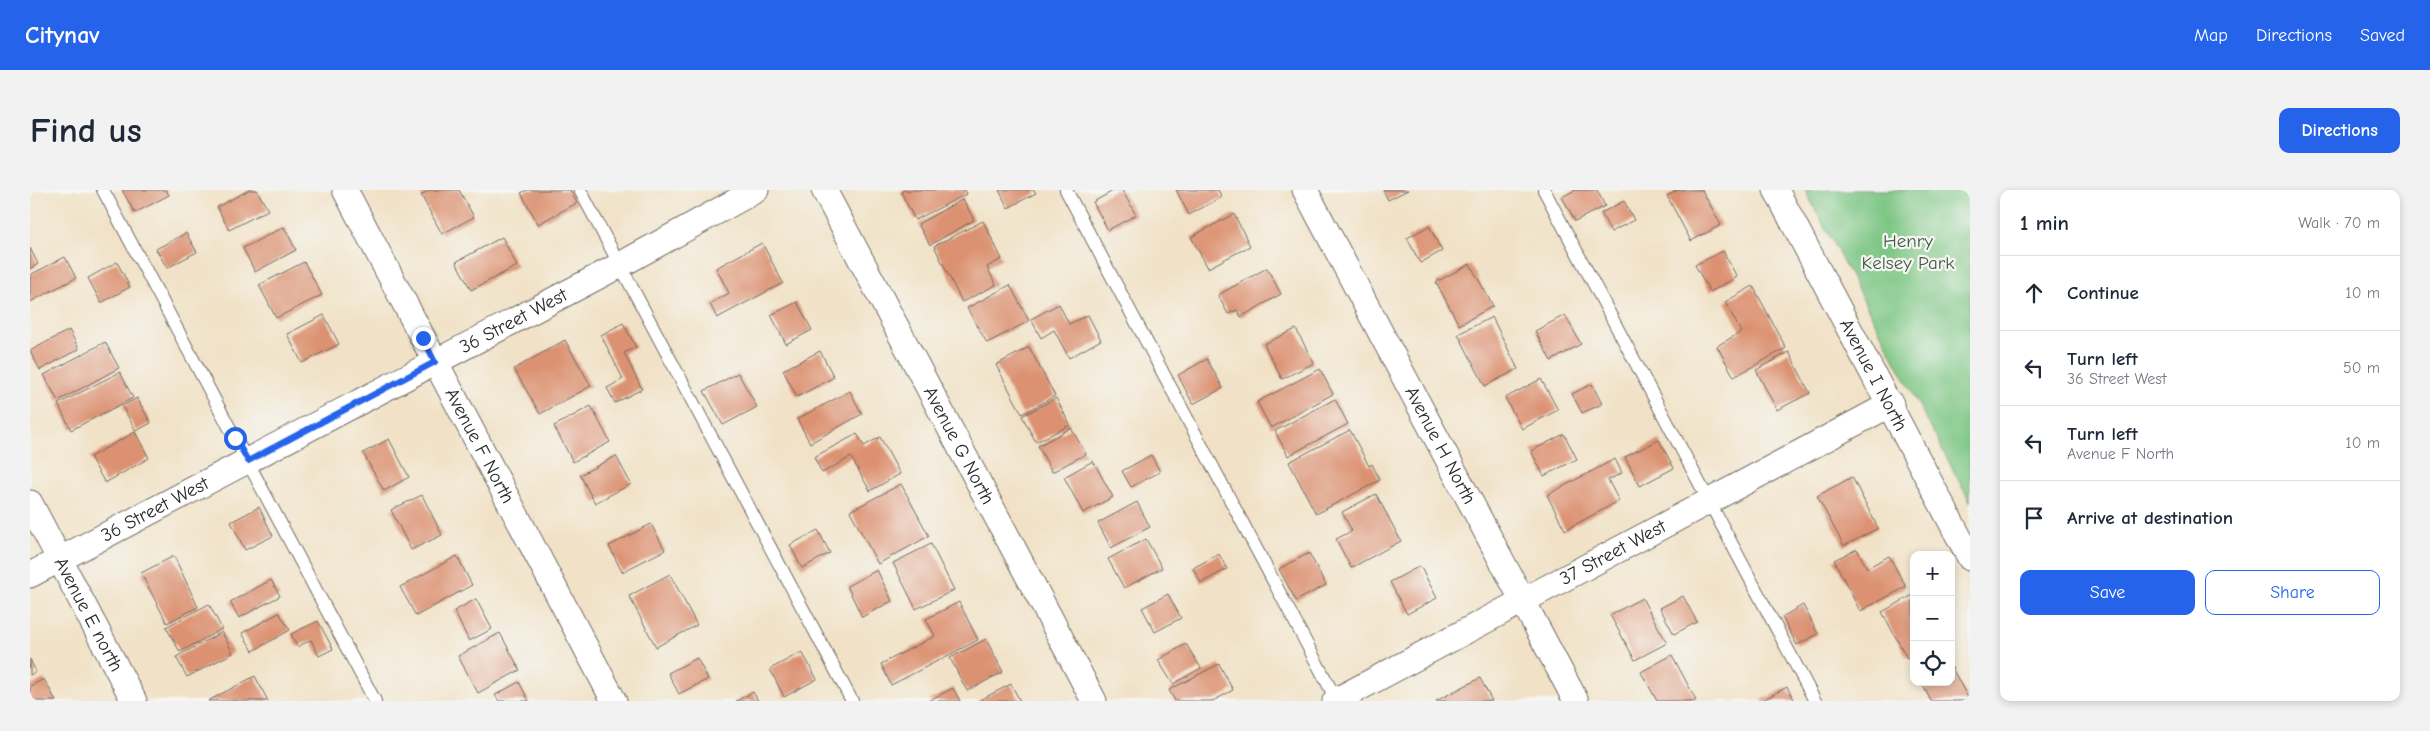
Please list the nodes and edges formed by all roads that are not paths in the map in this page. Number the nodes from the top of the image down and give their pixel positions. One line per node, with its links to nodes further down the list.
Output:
1 (103, 190): 13 (lane)
2 (345, 190): 11 (street, Avenue F North)
3 (580, 190): 10 (lane)
4 (756, 190): 10 (street, 36 Street West)
5 (824, 190): 24 (street, Avenue G North)
6 (1066, 190): 25 (lane)
7 (1305, 190): 19 (street, Avenue H North)
8 (1544, 190): 14 (lane)
9 (1776, 190): 12 (street, Avenue I North)
10 (620, 265): 11 (street, 36 Street West); 23 (lane)
11 (435, 362): 13 (street, 36 Street West); 22 (street, Avenue F North)
12 (1891, 404): 14 (street, 37 Street West); 16 (street, Avenue I North)
13 (248, 461): 17 (street, 36 Street West); 21 (lane)
14 (1710, 501): 19 (street, 37 Street West); 27 (lane)
15 (30, 502): 17 (street, Avenue E north)
16 (1970, 558)
17 (59, 559): 18 (street, 36 Street West); 20 (street, Avenue E north)
18 (30, 575)
19 (1524, 600): 25 (street, 37 Street West); 26 (street, Avenue H North)
20 (134, 701)
21 (375, 701)
22 (614, 701)
23 (852, 701)
24 (1094, 701)
25 (1336, 701)
26 (1576, 701)
27 (1816, 701)

